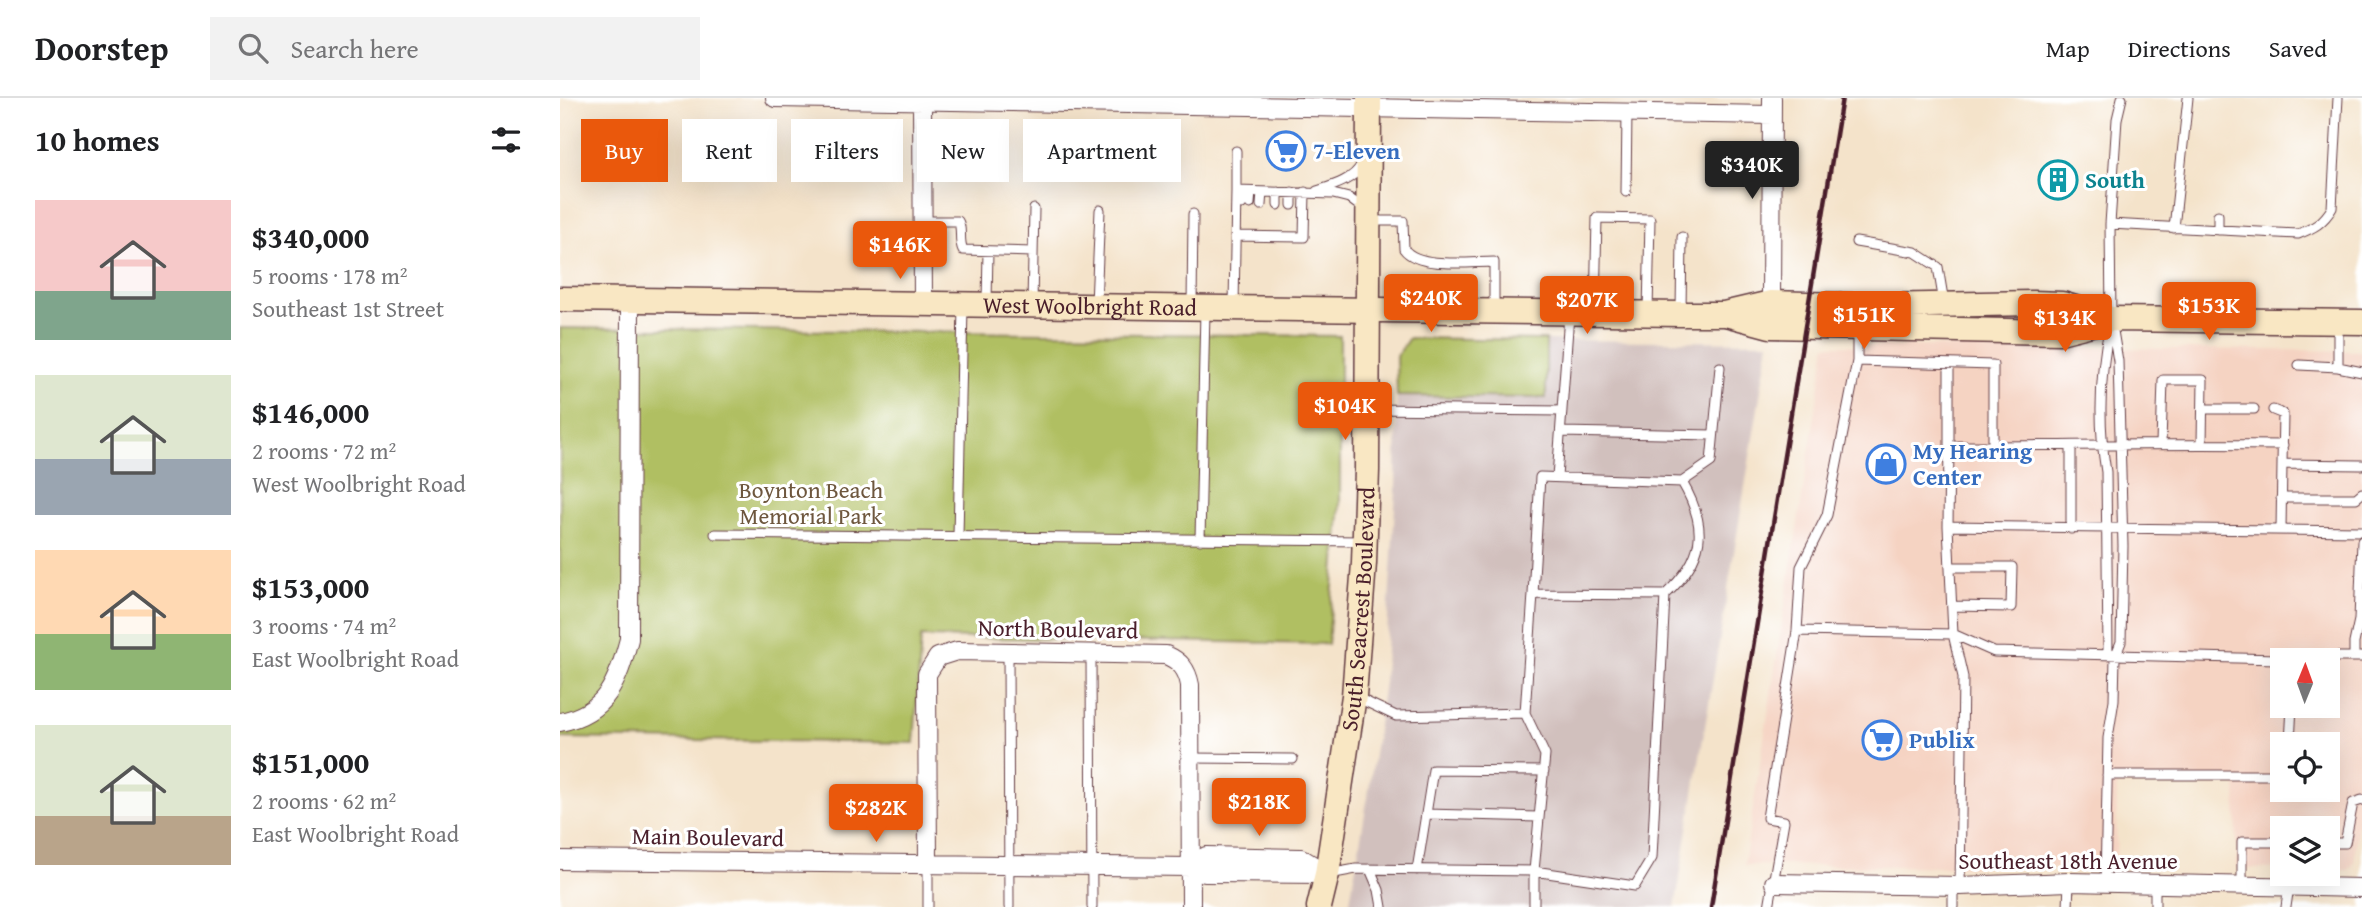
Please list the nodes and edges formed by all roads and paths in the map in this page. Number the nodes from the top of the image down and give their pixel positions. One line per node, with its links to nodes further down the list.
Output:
1 (775, 98): 5 (street)
2 (2122, 98): 27 (lane)
3 (2188, 98): 28 (lane)
4 (2338, 98): 29 (lane)
5 (922, 100): 6 (street); 26 (street)
6 (1369, 103): 8 (street); 9 (main road, South Seacrest Boulevard)
7 (1772, 107): 8 (street); 37 (street)
8 (1627, 112): 16 (lane)
9 (1368, 144): 15 (lane); 25 (main road, South Seacrest Boulevard)
10 (1236, 151): 11 (lane)
11 (1243, 192): 12 (lane); 17 (lane); 30 (lane)
12 (1262, 192): 13 (lane); 18 (lane)
13 (1278, 192): 14 (lane); 19 (lane)
14 (1292, 192): 15 (lane); 20 (lane)
15 (1310, 192): 25 (lane); 30 (lane)
16 (1626, 192)
17 (1246, 204)
18 (1261, 205)
19 (1278, 205)
20 (1292, 205)
21 (1034, 209): 34 (lane)
22 (1100, 209): 42 (lane)
23 (1193, 214): 43 (lane)
24 (2218, 215): 29 (lane)
25 (1368, 218): 45 (main road, South Seacrest Boulevard); 46 (lane)
26 (923, 221): 33 (lane); 38 (street)
27 (2110, 224): 28 (lane); 52 (lane)
28 (2174, 228): 29 (lane)
29 (2218, 230)
30 (1243, 233): 44 (lane)
31 (1682, 237): 50 (lane)
32 (1856, 242): 40 (lane)
33 (988, 251): 34 (lane); 39 (lane)
34 (1033, 252): 41 (lane)
35 (560, 299): 36 (main road, West Woolbright Road)
36 (629, 300): 38 (main road, West Woolbright Road); 107 (street)
37 (1771, 303): 40 (main road); 51 (main road)
38 (923, 304): 39 (main road, West Woolbright Road)
39 (975, 305): 41 (main road, West Woolbright Road); 89 (lane)
40 (1944, 305): 52 (main road)
41 (1032, 306): 42 (main road, West Woolbright Road)
42 (1096, 306): 43 (main road, West Woolbright Road)
43 (1198, 308): 44 (main road, West Woolbright Road); 90 (lane)
44 (1234, 309): 45 (main road, West Woolbright Road)
45 (1368, 311): 46 (main road, West Woolbright Road); 61 (main road, South Seacrest Boulevard)
46 (1494, 312): 47 (main road, West Woolbright Road)
47 (1569, 313): 48 (main road, West Woolbright Road); 65 (lane)
48 (1595, 314): 49 (main road, West Woolbright Road); 49 (lane)
49 (1648, 314): 50 (main road, West Woolbright Road)
50 (1681, 314): 51 (main road, West Woolbright Road)
51 (1724, 314): 54 (main road)
52 (2111, 319): 53 (main road); 54 (main road); 68 (lane); 75 (lane)
53 (2350, 322): 59 (lane)
54 (1857, 328): 55 (lane)
55 (1857, 362): 56 (lane); 97 (lane)
56 (1949, 365): 72 (lane); 73 (lane)
57 (2299, 365): 59 (lane)
58 (1720, 367): 67 (lane)
59 (2338, 367): 60 (lane)
60 (2362, 372)
61 (1368, 409): 65 (lane); 91 (main road, South Seacrest Boulevard)
62 (2203, 409): 63 (lane); 69 (lane); 70 (lane)
63 (2254, 409)
64 (2273, 410): 71 (lane)
65 (1562, 411): 66 (lane)
66 (1561, 432): 67 (lane); 78 (lane)
67 (1713, 435): 79 (lane)
68 (2119, 444): 69 (lane); 75 (lane); 85 (lane)
69 (2161, 444): 70 (lane)
70 (2202, 444): 71 (lane)
71 (2283, 445): 76 (lane)
72 (1949, 446): 73 (lane); 82 (lane)
73 (1993, 446): 74 (lane)
74 (2071, 446): 75 (lane); 83 (lane)
75 (2102, 446): 84 (lane)
76 (2282, 464): 77 (lane); 81 (lane)
77 (2362, 465)
78 (1558, 477): 79 (lane); 94 (lane)
79 (1682, 482): 95 (lane)
80 (2362, 493): 81 (lane)
81 (2281, 498): 86 (lane)
82 (1948, 526): 83 (lane); 93 (lane)
83 (2071, 529): 84 (lane)
84 (2106, 529): 85 (lane); 101 (lane)
85 (2123, 529): 86 (lane); 101 (lane)
86 (2281, 530): 87 (lane)
87 (2362, 531)
88 (715, 534): 89 (lane)
89 (958, 536): 90 (lane)
90 (1200, 540): 91 (lane)
91 (1364, 541): 105 (main road, South Seacrest Boulevard)
92 (2362, 541): 102 (lane)
93 (1950, 566): 96 (lane); 96 (lane)
94 (1533, 594): 95 (lane); 106 (lane)
95 (1665, 595): 125 (lane)
96 (1952, 606): 98 (lane)
97 (1797, 631): 98 (lane); 127 (lane)
98 (1953, 634): 101 (lane); 133 (lane)
99 (1008, 652): 100 (street, North Boulevard); 119 (street, North Boulevard); 120 (lane)
100 (1091, 654): 108 (street, North Boulevard); 121 (lane)
101 (2115, 657): 104 (lane); 111 (lane)
102 (2358, 657): 103 (lane)
103 (2340, 658)
104 (2270, 659)
105 (1354, 696): 106 (lane); 126 (main road, South Seacrest Boulevard)
106 (1525, 713): 110 (lane)
107 (560, 722)
108 (1190, 758): 109 (lane); 122 (street, North Boulevard)
109 (1293, 759)
110 (1544, 771): 114 (lane); 115 (lane)
111 (2107, 775): 112 (lane); 129 (lane)
112 (2270, 775)
113 (2362, 800): 117 (lane)
114 (1426, 814): 115 (lane); 124 (lane)
115 (1539, 817): 125 (lane)
116 (2270, 842): 132 (lane)
117 (2340, 843)
118 (560, 860): 119 (street, Main Boulevard)
119 (928, 864): 120 (street, Main Boulevard); 137 (lane)
120 (1009, 865): 121 (street, Main Boulevard); 138 (lane)
121 (1092, 866): 122 (street, Main Boulevard); 139 (lane)
122 (1191, 867): 126 (street, Main Boulevard); 140 (street, North Boulevard)
123 (1370, 869): 124 (lane); 126 (lane); 142 (lane)
124 (1417, 870): 125 (lane)
125 (1534, 872): 143 (lane)
126 (1327, 874): 141 (main road, South Seacrest Boulevard)
127 (1774, 883): 133 (street, Southeast 18th Avenue); 144 (lane)
128 (2068, 883): 129 (street, Southeast 18th Avenue); 133 (street, Southeast 18th Avenue); 146 (lane)
129 (2105, 883): 130 (street, Southeast 18th Avenue)
130 (2155, 884): 132 (street, Southeast 18th Avenue); 147 (lane)
131 (2270, 884): 132 (street, Southeast 18th Avenue)
132 (2242, 885)
133 (1957, 886): 145 (lane)
134 (2297, 886): 148 (lane)
135 (2340, 886): 136 (street, Southeast 18th Avenue)
136 (2362, 888)
137 (928, 907)
138 (1009, 907)
139 (1092, 907)
140 (1191, 907)
141 (1319, 907)
142 (1382, 907)
143 (1534, 907)
144 (1769, 907)
145 (1953, 907)
146 (2068, 907)
147 (2155, 907)
148 (2286, 907)

